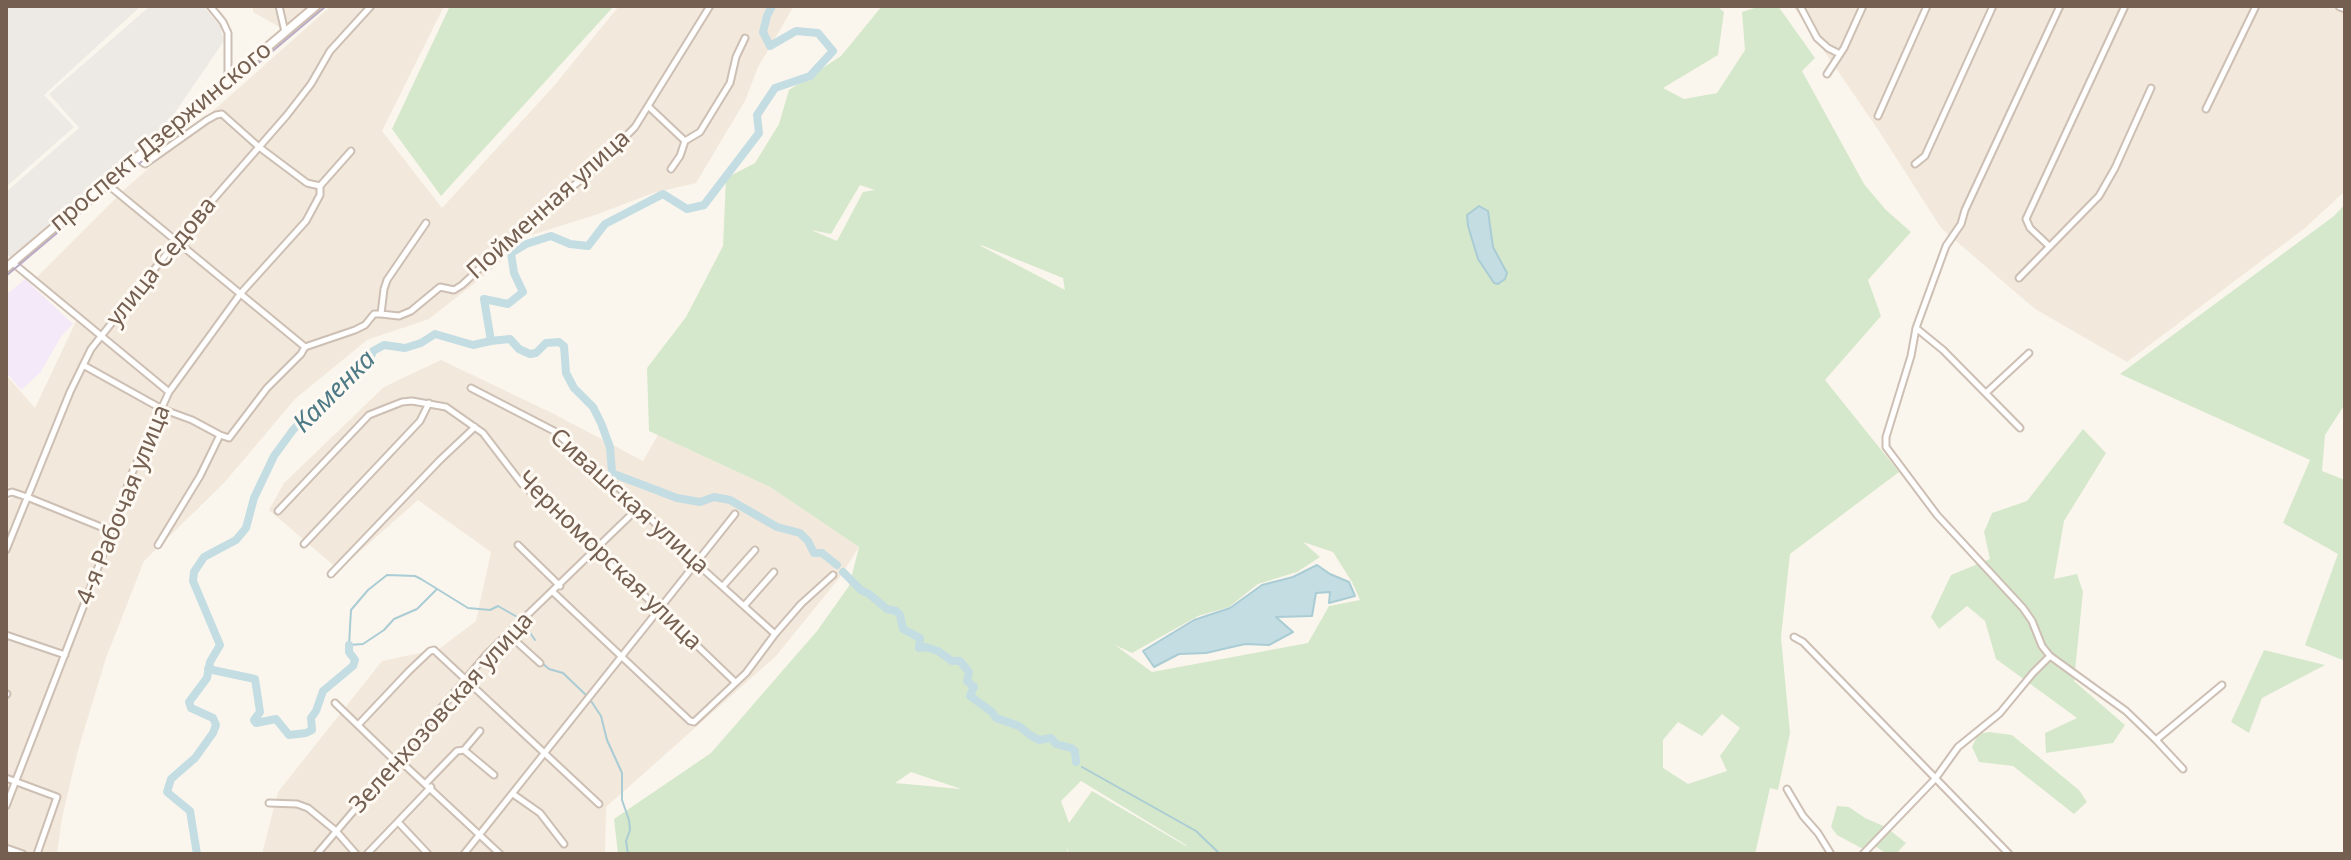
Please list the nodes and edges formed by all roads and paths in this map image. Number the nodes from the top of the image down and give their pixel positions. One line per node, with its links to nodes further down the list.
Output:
1 (210, 6): 17 (street)
2 (279, 6): 13 (street)
3 (371, 6): 23 (street, улица Седова)
4 (710, 6): 19 (street, Пойменная улица)
5 (1800, 6): 15 (street)
6 (1863, 6): 15 (street)
7 (1927, 6): 21 (street)
8 (1993, 6): 26 (street)
9 (2060, 6): 37 (street)
10 (2125, 6): 32 (street)
11 (2256, 6): 20 (street)
12 (314, 7): 13 (main road, проспект Дзержинского)
13 (285, 33): 17 (main road, проспект Дзержинского)
14 (745, 38): 22 (street)
15 (1840, 54): 16 (street)
16 (1827, 74)
17 (228, 82): 25 (main road, проспект Дзержинского)
18 (2151, 88): 32 (street)
19 (648, 106): 22 (street); 36 (street, Пойменная улица)
20 (2206, 109)
21 (1878, 116)
22 (685, 141): 27 (street)
23 (259, 147): 25 (street); 29 (street); 31 (street, улица Седова)
24 (351, 151): 29 (street)
25 (137, 159): 28 (main road, проспект Дзержинского)
26 (1915, 164)
27 (671, 169)
28 (107, 184): 31 (street); 33 (main road, проспект Дзержинского)
29 (320, 186): 35 (street, 4-я Рабочая улица)
30 (426, 223): 36 (street)
31 (176, 242): 35 (street); 38 (street, улица Седова)
32 (2049, 246): 34 (street)
33 (9, 266): 38 (street)
34 (2019, 278)
35 (241, 293): 39 (street); 43 (street, 4-я Рабочая улица)
36 (381, 314): 39 (street, Пойменная улица)
37 (1916, 328): 44 (street); 77 (street)
38 (101, 336): 41 (street, улица Седова); 43 (street)
39 (305, 347): 49 (street)
40 (2029, 353): 44 (street)
41 (83, 365): 46 (street); 51 (street, улица Седова)
42 (471, 388): 52 (street, Сивашская улица)
43 (169, 392): 46 (street, 4-я Рабочая улица)
44 (1986, 393): 48 (street)
45 (429, 403): 47 (street, Черноморская улица); 53 (street, Черноморская улица); 56 (street)
46 (162, 409): 49 (street); 55 (street, 4-я Рабочая улица)
47 (475, 427): 61 (street, Черноморская улица); 64 (street)
48 (2020, 428)
49 (220, 435): 57 (street)
50 (9, 493): 51 (street)
51 (27, 497): 55 (street); 59 (street, улица Седова)
52 (639, 507): 61 (street, Зеленхозовская улица); 62 (street, Сивашская улица)
53 (278, 511)
54 (735, 514): 62 (street)
55 (111, 531): 75 (street, 4-я Рабочая улица)
56 (304, 544)
57 (158, 545)
58 (518, 545): 66 (street)
59 (6, 550)
60 (755, 550): 67 (street)
61 (595, 551): 66 (street, Зеленхозовская улица); 70 (street, Черноморская улица)
62 (695, 562): 67 (street, Сивашская улица); 70 (street)
63 (774, 572): 69 (street)
64 (331, 574)
65 (833, 575): 72 (street)
66 (560, 586): 68 (street, Зеленхозовская улица)
67 (723, 586): 69 (street, Сивашская улица)
68 (553, 592): 71 (street, Зеленхозовская улица); 76 (street)
69 (744, 606): 72 (street, Сивашская улица)
70 (659, 609): 76 (street); 80 (street, Черноморская улица)
71 (508, 634): 78 (street); 79 (street, Зеленхозовская улица)
72 (775, 634): 80 (street)
73 (6, 635): 75 (street)
74 (1794, 637): 92 (street)
75 (65, 655): 93 (street, 4-я Рабочая улица)
76 (622, 656): 80 (street); 87 (street)
77 (2050, 656): 85 (street); 92 (street)
78 (540, 663)
79 (466, 679): 83 (street); 87 (street); 88 (street, Зеленхозовская улица)
80 (735, 682)
81 (2222, 685): 85 (street)
82 (335, 703): 83 (street)
83 (358, 725): 88 (street)
84 (480, 731): 86 (street)
85 (2156, 740): 89 (street)
86 (464, 750): 90 (street); 94 (street)
87 (545, 754): 96 (street); 98 (street)
88 (396, 759): 94 (street); 101 (street, Зеленхозовская улица)
89 (2183, 769)
90 (494, 775)
91 (6, 778): 93 (street)
92 (1935, 779): 114 (street); 115 (street)
93 (15, 781): 99 (street, 4-я Рабочая улица); 106 (street)
94 (428, 785): 100 (street); 102 (street)
95 (1787, 789): 113 (street)
96 (513, 794): 102 (street); 103 (street)
97 (269, 803): 101 (street)
98 (599, 804)
99 (6, 806)
100 (398, 822): 109 (street); 110 (street)
101 (336, 831): 107 (street, Зеленхозовская улица); 108 (street)
102 (479, 835): 111 (street); 112 (street)
103 (564, 844)
104 (6, 848): 105 (street)
105 (23, 854)
106 (37, 854)
107 (317, 854)
108 (356, 854)
109 (367, 854)
110 (428, 854)
111 (464, 854)
112 (500, 854)
113 (1831, 854)
114 (1863, 854)
115 (2009, 854)

